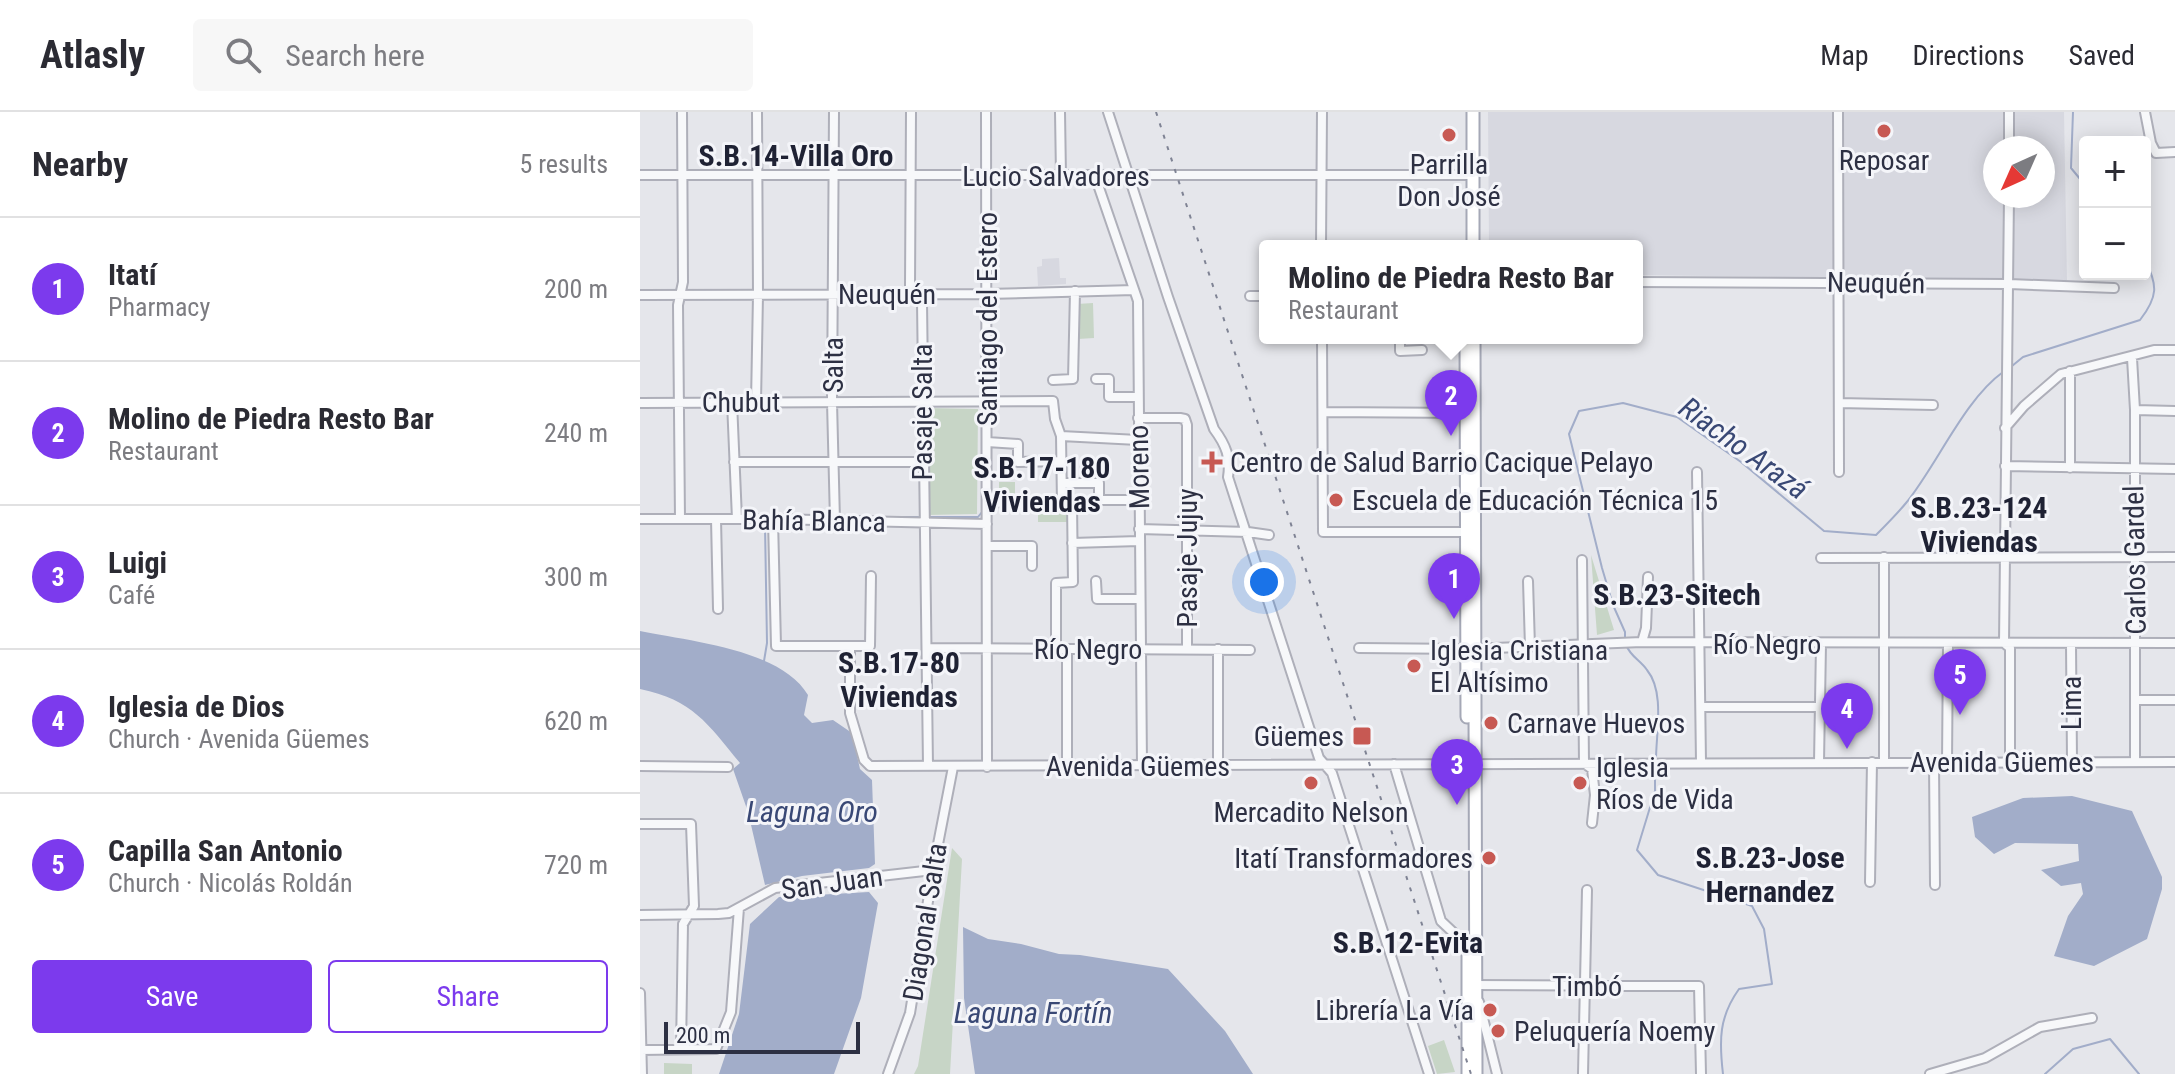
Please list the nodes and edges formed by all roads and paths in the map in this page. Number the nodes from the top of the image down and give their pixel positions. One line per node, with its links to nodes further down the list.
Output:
1 (682, 112): 19 (street)
2 (757, 112): 20 (street)
3 (834, 112): 21 (street, Salta)
4 (911, 112): 22 (street, Pasaje Salta)
5 (986, 112): 23 (street, Santiago del Estero)
6 (1060, 112): 24 (street)
7 (1108, 112): 26 (street)
8 (1322, 112): 17 (street)
9 (1465, 112): 18 (main road)
10 (1473, 112): 18 (main road)
11 (1838, 112): 32 (street)
12 (2009, 112): 14 (street)
13 (2145, 112): 15 (street)
14 (2009, 136)
15 (2175, 152)
16 (640, 175): 19 (street, Lucio Salvadores)
17 (1321, 175): 18 (street, Lucio Salvadores); 26 (street, Lucio Salvadores); 28 (street)
18 (1469, 175): 29 (main road); 30 (main road)
19 (682, 176): 20 (street, Lucio Salvadores); 41 (street)
20 (757, 176): 21 (street, Lucio Salvadores); 42 (street)
21 (834, 176): 22 (street, Lucio Salvadores); 37 (street, Salta)
22 (911, 176): 23 (street, Lucio Salvadores); 38 (street, Pasaje Salta)
23 (986, 176): 24 (street, Lucio Salvadores); 39 (street, Santiago del Estero)
24 (1061, 176): 25 (street, Lucio Salvadores)
25 (1095, 176): 26 (street, Lucio Salvadores); 35 (street, Moreno)
26 (1128, 176): 100 (street)
27 (2009, 208): 33 (street)
28 (1321, 240)
29 (1466, 240)
30 (1473, 240)
31 (1643, 282): 32 (street, Neuquén)
32 (1838, 282): 33 (street, Neuquén); 64 (street)
33 (2009, 284): 34 (street, Neuquén); 55 (street)
34 (2114, 288)
35 (1134, 290): 36 (street, Neuquén); 56 (street, Moreno)
36 (1075, 291): 39 (street, Neuquén); 54 (street)
37 (833, 294): 38 (street, Neuquén); 42 (street, Neuquén); 60 (street, Salta)
38 (916, 294): 39 (street, Neuquén); 61 (street, Pasaje Salta)
39 (986, 294): 62 (street, Santiago del Estero)
40 (640, 295): 41 (street, Neuquén)
41 (681, 295): 42 (street, Neuquén); 57 (street)
42 (758, 295): 59 (street)
43 (1250, 296): 44 (street)
44 (1259, 296)
45 (1322, 344): 69 (street)
46 (1400, 344): 49 (street)
47 (1466, 344): 70 (main road)
48 (1474, 344): 70 (main road)
49 (1422, 350)
50 (2175, 350): 51 (street)
51 (2132, 358): 52 (street); 67 (street, Carlos Gardel)
52 (2070, 371): 66 (street); 81 (street)
53 (1096, 379): 56 (street)
54 (1053, 380)
55 (2007, 396): 66 (street); 72 (street)
56 (1138, 397): 71 (street, Moreno)
57 (678, 402): 58 (street, Chubut); 63 (street, Chubut); 91 (street)
58 (732, 402): 59 (street, Chubut); 78 (street)
59 (756, 402): 60 (street, Chubut)
60 (832, 402): 61 (street, Chubut); 76 (street, Salta)
61 (922, 402): 62 (street, Chubut); 79 (street, Pasaje Salta)
62 (987, 402): 73 (street, Chubut); 75 (street, Santiago del Estero)
63 (640, 403)
64 (1839, 403): 65 (street); 85 (street)
65 (1933, 405)
66 (2024, 406): 72 (street)
67 (2135, 410): 68 (street); 82 (street, Carlos Gardel)
68 (2175, 411)
69 (1323, 412): 70 (street); 101 (street)
70 (1470, 413): 101 (main road)
71 (1138, 418): 74 (street, Moreno); 99 (street, Pasaje Jujuy)
72 (2005, 429): 80 (street)
73 (1061, 436): 74 (street); 77 (street)
74 (1138, 440): 87 (street, Moreno)
75 (987, 442): 77 (street); 88 (street, Santiago del Estero)
76 (834, 460): 78 (street); 79 (street); 95 (street, Salta)
77 (1062, 461): 86 (street)
78 (734, 462): 93 (street)
79 (922, 462): 96 (street, Pasaje Salta)
80 (2005, 466): 81 (street); 110 (street)
81 (2070, 468): 82 (street)
82 (2134, 468): 83 (street); 106 (street, Carlos Gardel)
83 (2175, 469)
84 (1697, 472): 120 (street)
85 (1839, 472)
86 (1062, 483): 87 (street); 89 (street)
87 (1139, 500): 98 (street, Moreno)
88 (987, 502): 89 (street); 97 (street, Santiago del Estero)
89 (1062, 504): 104 (street)
90 (640, 519): 91 (street, Bahía Blanca)
91 (680, 519): 92 (street, Bahía Blanca)
92 (716, 519): 93 (street, Bahía Blanca); 118 (street)
93 (737, 519): 94 (street, Bahía Blanca)
94 (773, 519): 95 (street, Bahía Blanca); 129 (street)
95 (835, 521): 96 (street, Bahía Blanca)
96 (923, 523): 97 (street, Bahía Blanca); 131 (street)
97 (987, 524): 105 (street, Santiago del Estero)
98 (1139, 529): 99 (street); 103 (street, Moreno)
99 (1187, 530): 100 (street); 137 (street, Pasaje Jujuy)
100 (1248, 532): 102 (street); 157 (street)
101 (1471, 532): 139 (main road)
102 (1269, 535)
103 (1139, 541): 104 (street); 117 (street, Moreno)
104 (1072, 543): 134 (street)
105 (987, 546): 112 (street); 132 (street, Santiago del Estero)
106 (2135, 556): 108 (street); 110 (street); 127 (street, Carlos Gardel)
107 (1884, 557): 109 (street); 110 (street); 121 (street)
108 (2175, 557)
109 (1821, 558)
110 (2005, 558): 122 (street)
111 (1582, 560): 128 (street)
112 (1032, 566)
113 (871, 576): 129 (street)
114 (1648, 577): 119 (street)
115 (1096, 581): 117 (street)
116 (1528, 581): 130 (street)
117 (1140, 599): 136 (street, Moreno)
118 (718, 609)
119 (1637, 642): 120 (street, Río Negro); 128 (street, Río Negro)
120 (1701, 643): 124 (street, Río Negro); 143 (street)
121 (1884, 643): 124 (street, Río Negro); 125 (street, Río Negro); 149 (street)
122 (2004, 643): 125 (street, Río Negro); 126 (street, Río Negro); 152 (street)
123 (2175, 643): 127 (street, Río Negro)
124 (1821, 644): 144 (street)
125 (1948, 644): 151 (street)
126 (2071, 644): 127 (street, Río Negro); 145 (street, Lima)
127 (2136, 644): 141 (street, Carlos Gardel)
128 (1582, 645): 130 (street, Río Negro); 156 (street)
129 (850, 647): 161 (street, Avenida Güemes)
130 (1530, 647): 139 (street, Río Negro)
131 (927, 648): 132 (street, Río Negro); 161 (street)
132 (987, 648): 134 (street, Río Negro); 166 (street, Santiago del Estero)
133 (1359, 648): 139 (street, Río Negro)
134 (1056, 649): 135 (street, Río Negro)
135 (1067, 649): 136 (street, Río Negro); 162 (street)
136 (1141, 649): 137 (street, Río Negro); 163 (street, Moreno)
137 (1187, 649): 138 (street, Río Negro)
138 (1218, 649): 140 (street, Río Negro); 159 (street)
139 (1472, 649): 155 (main road)
140 (1250, 650)
141 (2135, 700): 142 (street); 153 (street, Carlos Gardel)
142 (2175, 700)
143 (1701, 707): 144 (street); 146 (street)
144 (1820, 707): 147 (street)
145 (2072, 761): 152 (street, Avenida Güemes); 153 (street, Avenida Güemes)
146 (1701, 762): 147 (street, Avenida Güemes); 156 (street, Avenida Güemes)
147 (1819, 762): 148 (street, Avenida Güemes)
148 (1872, 762): 149 (street, Avenida Güemes); 170 (street)
149 (1884, 762): 150 (street, Avenida Güemes)
150 (1934, 762): 151 (street, Avenida Güemes); 171 (street)
151 (1947, 762): 152 (street, Avenida Güemes)
152 (2010, 762)
153 (2135, 762): 154 (street, Avenida Güemes)
154 (2175, 762)
155 (1471, 763): 156 (street, Avenida Güemes); 158 (street, Avenida Güemes); 176 (main road); 177 (main road)
156 (1584, 763): 167 (street)
157 (1325, 764): 158 (street, Avenida Güemes); 159 (street, Avenida Güemes); 185 (street)
158 (1394, 764): 176 (street)
159 (1218, 765): 163 (street, Avenida Güemes)
160 (640, 766): 164 (street)
161 (928, 766): 165 (street, Avenida Güemes)
162 (1067, 766): 163 (street, Avenida Güemes); 166 (street, Avenida Güemes)
163 (1142, 766)
164 (728, 767)
165 (953, 767): 166 (street, Avenida Güemes); 169 (street, Diagonal Salta)
166 (987, 767)
167 (1592, 823)
168 (640, 824): 175 (street)
169 (933, 870): 173 (street, San Juan); 184 (street, Diagonal Salta)
170 (1870, 882)
171 (1935, 885)
172 (1587, 890): 178 (street)
173 (739, 908): 175 (street, San Juan); 181 (street)
174 (640, 915): 175 (street, San Juan)
175 (689, 915): 181 (street)
176 (1468, 939): 177 (main road)
177 (1471, 985): 178 (street, Timbó); 186 (main road); 187 (main road); 188 (street)
178 (1585, 986): 189 (street); 190 (street, Timbó)
179 (640, 993): 182 (street)
180 (2092, 1018): 191 (street)
181 (681, 1049): 182 (street)
182 (641, 1050): 183 (street)
183 (642, 1074)
184 (888, 1074)
185 (1429, 1074)
186 (1468, 1074)
187 (1476, 1074)
188 (1497, 1074)
189 (1583, 1074)
190 (1701, 1074)
191 (1930, 1074)

